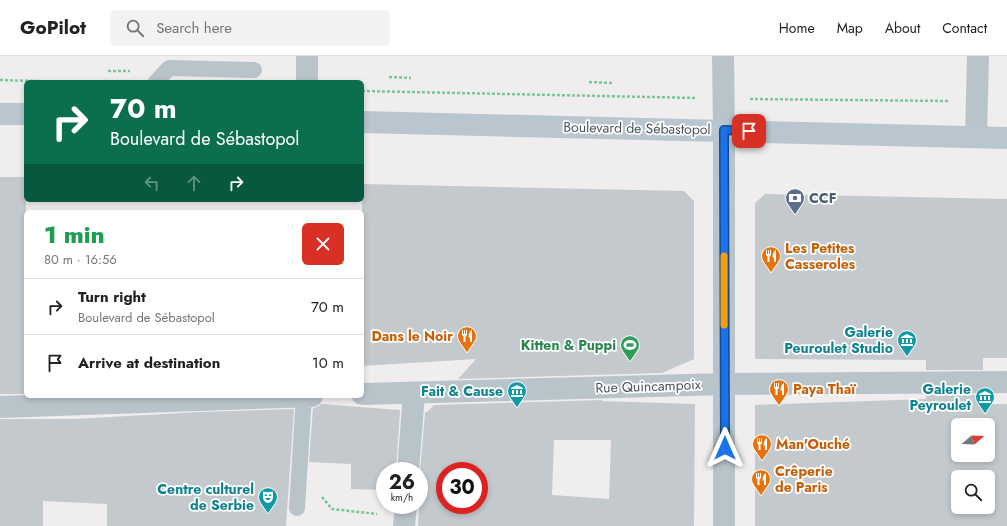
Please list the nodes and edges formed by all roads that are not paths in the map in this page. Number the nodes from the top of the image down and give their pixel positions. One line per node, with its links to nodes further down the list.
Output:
1 (307, 56): 6 (street)
2 (723, 56): 10 (street)
3 (978, 56): 11 (street)
4 (254, 70): 5 (lane)
5 (158, 80)
6 (307, 80)
7 (0, 114): 8 (main road)
8 (24, 114)
9 (364, 122): 10 (main road, Boulevard de Sébastopol)
10 (724, 130): 11 (main road, Boulevard de Sébastopol); 14 (street)
11 (976, 137): 12 (main road, Boulevard de Sébastopol)
12 (1007, 138)
13 (1007, 382): 14 (street, Rue Quincampoix)
14 (725, 384): 15 (street, Rue Quincampoix); 24 (street)
15 (414, 393): 16 (street, Rue Quincampoix); 20 (street)
16 (364, 394)
17 (249, 398): 19 (street)
18 (304, 398): 21 (lane)
19 (0, 407)
20 (409, 462)
21 (297, 508)
22 (405, 514): 23 (street)
23 (404, 526)
24 (724, 526)

